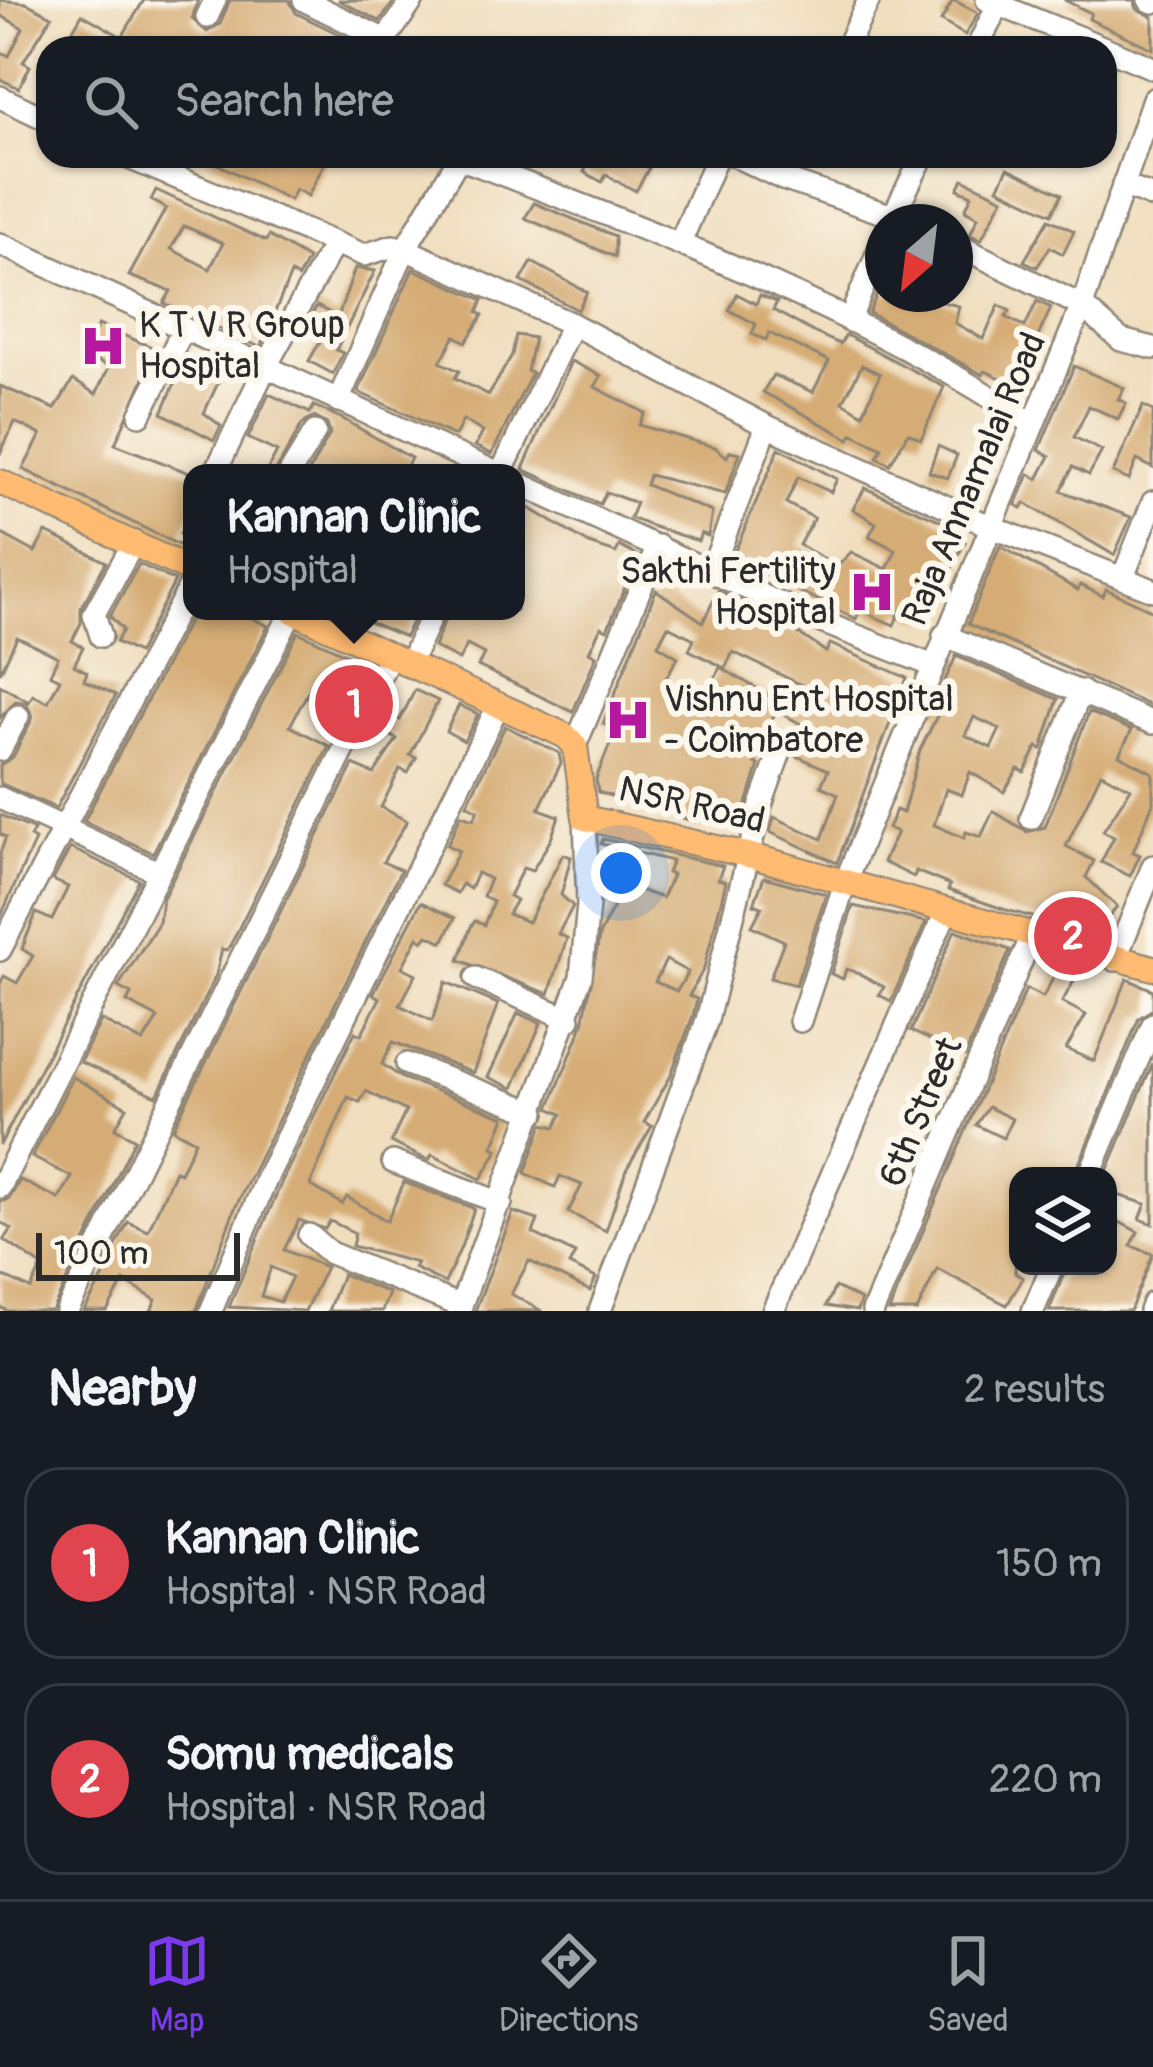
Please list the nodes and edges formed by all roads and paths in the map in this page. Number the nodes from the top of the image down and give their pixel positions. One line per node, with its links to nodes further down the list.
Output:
1 (304, 0): 5 (street)
2 (413, 0): 6 (street)
3 (868, 0): 7 (street)
4 (993, 2): 8 (street); 9 (street)
5 (357, 36)
6 (393, 36)
7 (851, 36)
8 (980, 36)
9 (1076, 36)
10 (1117, 53): 11 (street)
11 (1153, 68)
12 (0, 97): 14 (street)
13 (1153, 99): 23 (street, Raja Annamalai Road)
14 (36, 114)
15 (153, 168): 29 (street)
16 (453, 168): 30 (street)
17 (485, 168): 27 (street)
18 (712, 168): 27 (street)
19 (760, 168): 22 (street)
20 (788, 168): 22 (street)
21 (918, 168): 25 (street)
22 (783, 179): 26 (street)
23 (1123, 185): 24 (street); 33 (street, Raja Annamalai Road)
24 (1153, 197)
25 (904, 204)
26 (865, 208)
27 (680, 243): 34 (street)
28 (0, 244): 36 (street)
29 (334, 244): 30 (street); 38 (street)
30 (405, 249): 35 (street); 39 (street)
31 (973, 253): 33 (street)
32 (865, 283): 34 (street)
33 (1082, 306): 37 (street); 41 (street, Raja Annamalai Road)
34 (849, 321): 41 (street)
35 (572, 324): 42 (street); 47 (street)
36 (183, 330): 38 (street); 40 (street)
37 (1153, 348)
38 (265, 368): 39 (street); 44 (street)
39 (338, 400): 46 (street)
40 (140, 415)
41 (1033, 424): 51 (street, Raja Annamalai Road)
42 (766, 426): 51 (street); 55 (street)
43 (315, 432): 45 (street)
44 (219, 464)
45 (295, 464)
46 (479, 464)
47 (503, 464)
48 (0, 482): 52 (main road)
49 (525, 486): 53 (street)
50 (1153, 502): 56 (street)
51 (992, 527): 56 (street); 62 (street, Raja Annamalai Road)
52 (134, 542): 54 (main road); 63 (street)
53 (658, 546): 55 (street); 70 (street)
54 (183, 566)
55 (711, 571): 65 (street)
56 (1123, 577): 57 (street)
57 (1153, 590)
58 (183, 599): 76 (street)
59 (288, 620): 79 (street)
60 (312, 620): 64 (main road)
61 (427, 620): 64 (street)
62 (944, 635): 65 (street, Raja Annamalai Road); 66 (street)
63 (100, 636)
64 (399, 661): 67 (main road); 99 (street)
65 (931, 665): 80 (street, Raja Annamalai Road)
66 (1081, 691): 69 (street); 75 (street)
67 (498, 706): 70 (main road); 100 (street)
68 (18, 716): 72 (street)
69 (1153, 723)
70 (575, 746): 74 (main road, NSR Road)
71 (781, 749): 77 (street)
72 (0, 750)
73 (0, 798): 76 (street)
74 (585, 818): 77 (main road, NSR Road); 87 (street)
75 (1031, 818)
76 (64, 825): 79 (street); 83 (street)
77 (752, 856): 80 (main road, NSR Road); 101 (street)
78 (1153, 866): 84 (street)
79 (158, 872): 94 (street)
80 (845, 880): 81 (main road, NSR Road); 88 (street, Raja Annamalai Road)
81 (946, 912): 82 (main road, NSR Road); 102 (street)
82 (1031, 938): 84 (main road, NSR Road); 103 (street, 6th Street)
83 (0, 950)
84 (1115, 960): 85 (main road, NSR Road)
85 (1153, 968)
86 (476, 978): 87 (street)
87 (569, 1019): 91 (street)
88 (800, 1021)
89 (1153, 1024): 93 (street)
90 (407, 1064): 91 (street)
91 (535, 1112): 95 (street)
92 (393, 1162): 95 (street)
93 (1093, 1167)
94 (0, 1187)
95 (501, 1203): 98 (street)
96 (309, 1234): 98 (street)
97 (1048, 1275): 104 (street)
98 (460, 1309)
99 (68, 1311)
100 (211, 1311)
101 (600, 1311)
102 (773, 1311)
103 (873, 1311)
104 (1033, 1311)

